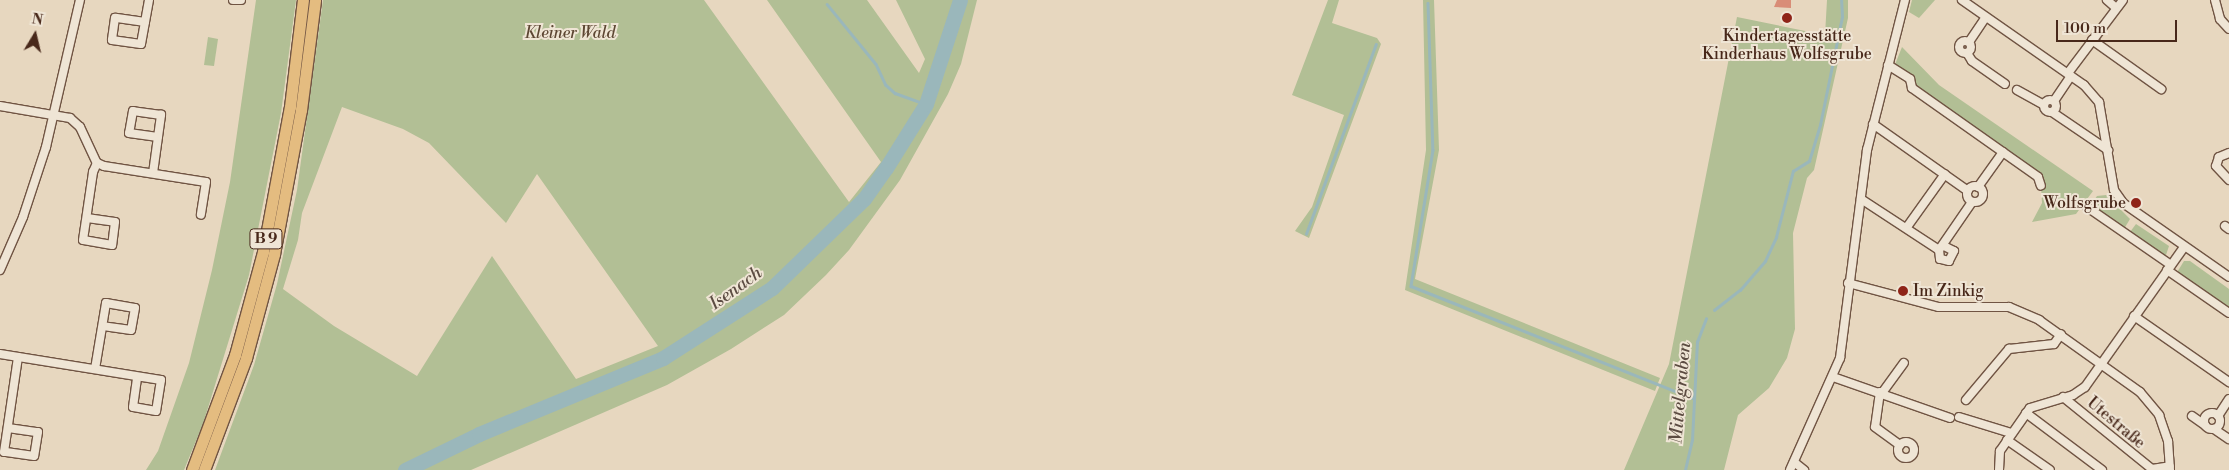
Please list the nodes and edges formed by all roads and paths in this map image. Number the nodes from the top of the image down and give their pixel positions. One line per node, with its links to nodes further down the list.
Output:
1 (80, 0): 26 (street)
2 (148, 0): 14 (street)
3 (233, 0): 4 (street)
4 (241, 0)
5 (304, 0): 80 (highway, B 9)
6 (315, 0): 81 (highway, B 9)
7 (1905, 0): 17 (street)
8 (1962, 0): 13 (street)
9 (2106, 0): 12 (street)
10 (2123, 0): 12 (street)
11 (2215, 0): 15 (street)
12 (2115, 7): 16 (street)
13 (1986, 17): 18 (street); 19 (street)
14 (145, 22): 14 (street)
15 (2229, 29)
16 (2092, 40): 18 (street); 20 (street)
17 (1888, 65): 27 (street); 30 (street)
18 (2069, 74): 22 (street); 29 (street)
19 (2005, 84)
20 (2161, 89)
21 (2017, 90): 23 (street)
22 (2054, 101): 23 (street); 25 (street)
23 (2044, 105): 25 (street)
24 (0, 106): 26 (street)
25 (2052, 112): 29 (street)
26 (54, 114): 32 (street); 47 (street)
27 (1873, 124): 34 (street); 39 (street)
28 (158, 137): 28 (street); 33 (street)
29 (2108, 150): 45 (street)
30 (2003, 152): 36 (street); 37 (street)
31 (2229, 152): 35 (street)
32 (97, 163): 33 (street); 43 (street)
33 (153, 174): 42 (street)
34 (1945, 174): 38 (street); 44 (street)
35 (2229, 180)
36 (2041, 186)
37 (1978, 187): 38 (street); 40 (street)
38 (1968, 191): 40 (street)
39 (1861, 199): 44 (street); 49 (street)
40 (1972, 202): 44 (street)
41 (2087, 206): 46 (street)
42 (201, 215)
43 (87, 218): 43 (street)
44 (1907, 228)
45 (2184, 246): 46 (street, Utestraße); 48 (street)
46 (2169, 267): 50 (street); 51 (street, Utestraße)
47 (0, 270)
48 (2229, 278)
49 (1848, 283): 53 (street); 60 (street)
50 (2229, 313)
51 (2134, 316): 56 (street, Utestraße); 61 (street)
52 (102, 326): 52 (street); 58 (street)
53 (2061, 334): 56 (street); 65 (street)
54 (0, 354): 55 (street)
55 (18, 357): 58 (street); 72 (street)
56 (2102, 362): 63 (street, Utestraße); 78 (street)
57 (1904, 363): 62 (street)
58 (95, 369): 59 (street)
59 (137, 377): 59 (street)
60 (1833, 377): 62 (street); 77 (street)
61 (2229, 382)
62 (1881, 392): 70 (street); 76 (street)
63 (2063, 397): 66 (street, Utestraße); 79 (street, Utestraße)
64 (2229, 399): 69 (street)
65 (1966, 400)
66 (2026, 413): 74 (street, Utestraße); 85 (street)
67 (1959, 416): 74 (street)
68 (2192, 416): 71 (street)
69 (2218, 416): 71 (street); 73 (street)
70 (1950, 418)
71 (2205, 424): 73 (street)
72 (8, 428): 72 (street)
73 (2214, 429): 75 (street)
74 (2009, 437): 83 (street, Utestraße); 84 (street)
75 (2229, 439)
76 (1900, 445)
77 (1792, 466): 82 (street)
78 (2170, 468): 79 (street, Utestraße)
79 (2151, 469)
80 (192, 470)
81 (204, 470)
82 (1804, 470)
83 (1999, 470)
84 (2050, 470)
85 (2102, 470)

